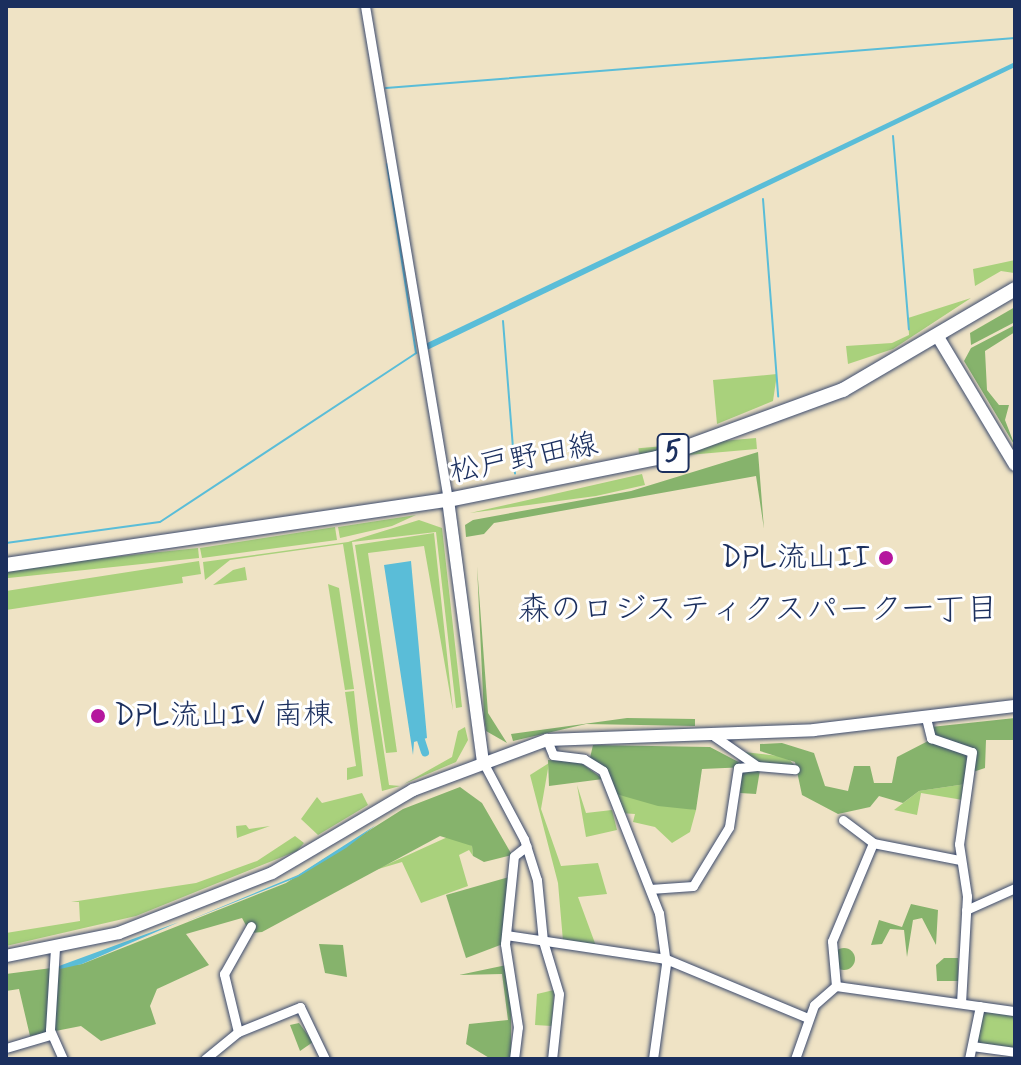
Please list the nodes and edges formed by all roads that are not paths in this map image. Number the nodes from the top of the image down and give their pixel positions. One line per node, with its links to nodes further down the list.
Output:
1 (365, 6): 5 (street)
2 (1015, 289): 3 (main road, 松戸野田線 / 5)
3 (938, 337): 4 (street); 5 (main road, 松戸野田線 / 5)
4 (1015, 465)
5 (448, 500): 6 (main road, 松戸野田線 / 5); 11 (street)
6 (6, 565)
7 (1015, 706): 8 (street)
8 (926, 718): 9 (street); 17 (street)
9 (714, 736): 10 (street); 12 (street)
10 (547, 740): 11 (street); 19 (street)
11 (483, 762): 16 (street); 24 (street)
12 (757, 766): 13 (street); 19 (street)
13 (795, 769)
14 (843, 820): 15 (street)
15 (873, 843): 17 (street); 27 (street)
16 (527, 846): 22 (street); 23 (street)
17 (960, 860): 20 (street)
18 (1015, 888): 20 (street)
19 (650, 889): 26 (street)
20 (966, 910): 28 (street)
21 (251, 926): 32 (street)
22 (506, 935): 23 (street); 40 (street)
23 (543, 941): 26 (street); 41 (street)
24 (55, 948): 25 (street); 33 (street)
25 (6, 956)
26 (666, 959): 31 (street); 42 (street)
27 (836, 986): 28 (street); 31 (street)
28 (961, 1003): 29 (street)
29 (980, 1006): 30 (street); 34 (street)
30 (1015, 1011)
31 (808, 1018): 43 (street)
32 (238, 1032): 38 (street); 39 (street)
33 (50, 1035): 35 (street); 37 (street)
34 (972, 1046): 36 (street); 44 (street)
35 (6, 1048)
36 (1015, 1052)
37 (63, 1059)
38 (205, 1059)
39 (325, 1059)
40 (514, 1059)
41 (552, 1059)
42 (653, 1059)
43 (795, 1059)
44 (969, 1059)

